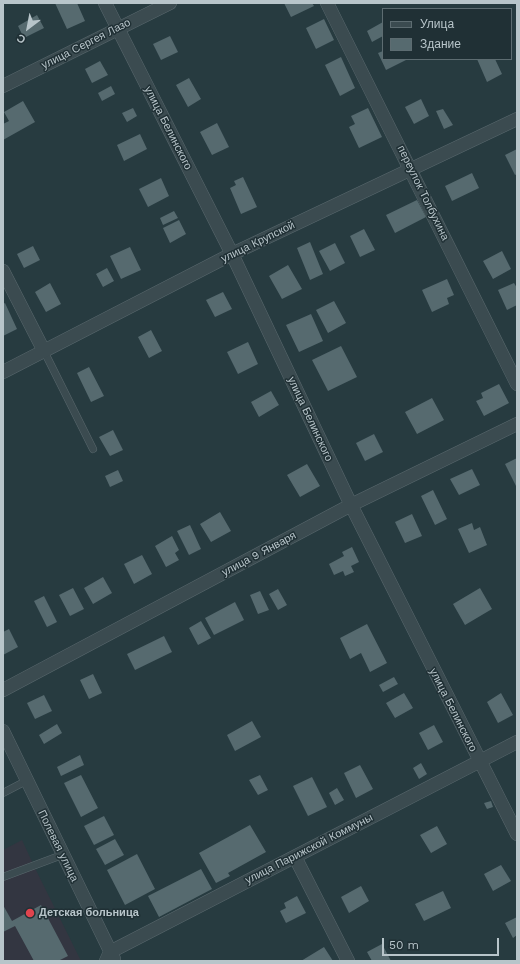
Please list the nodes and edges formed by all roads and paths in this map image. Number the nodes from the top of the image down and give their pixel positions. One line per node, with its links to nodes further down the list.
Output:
1 (105, 3): 4 (street, улица Белинского)
2 (170, 3): 4 (street, улица Сергея Лазо)
3 (327, 3): 7 (street, переулок Толбухина)
4 (118, 27): 5 (street, улица Сергея Лазо); 8 (street, улица Белинского)
5 (3, 86)
6 (517, 119): 7 (street, улица Крупской)
7 (412, 170): 8 (street, улица Крупской); 12 (street, переулок Толбухина)
8 (232, 254): 10 (street, улица Крупской); 15 (street, улица Белинского)
9 (3, 271): 10 (street)
10 (44, 351): 11 (street, улица Крупской); 14 (lane)
11 (3, 372)
12 (517, 384)
13 (517, 424): 15 (street, улица 9 Января)
14 (93, 449)
15 (351, 506): 16 (street, улица 9 Января); 19 (street, улица Белинского)
16 (3, 690)
17 (3, 731): 20 (street, Полевая улица)
18 (517, 742): 19 (street, улица Парижской Коммуны)
19 (480, 761): 22 (street, улица Белинского); 24 (street, улица Парижской Коммуны)
20 (26, 781): 21 (lane); 23 (street, Полевая улица)
21 (3, 793)
22 (517, 834)
23 (62, 855): 25 (lane); 26 (street, Полевая улица)
24 (295, 857): 26 (street, улица Парижской Коммуны); 27 (street)
25 (3, 877)
26 (110, 958)
27 (348, 961)

